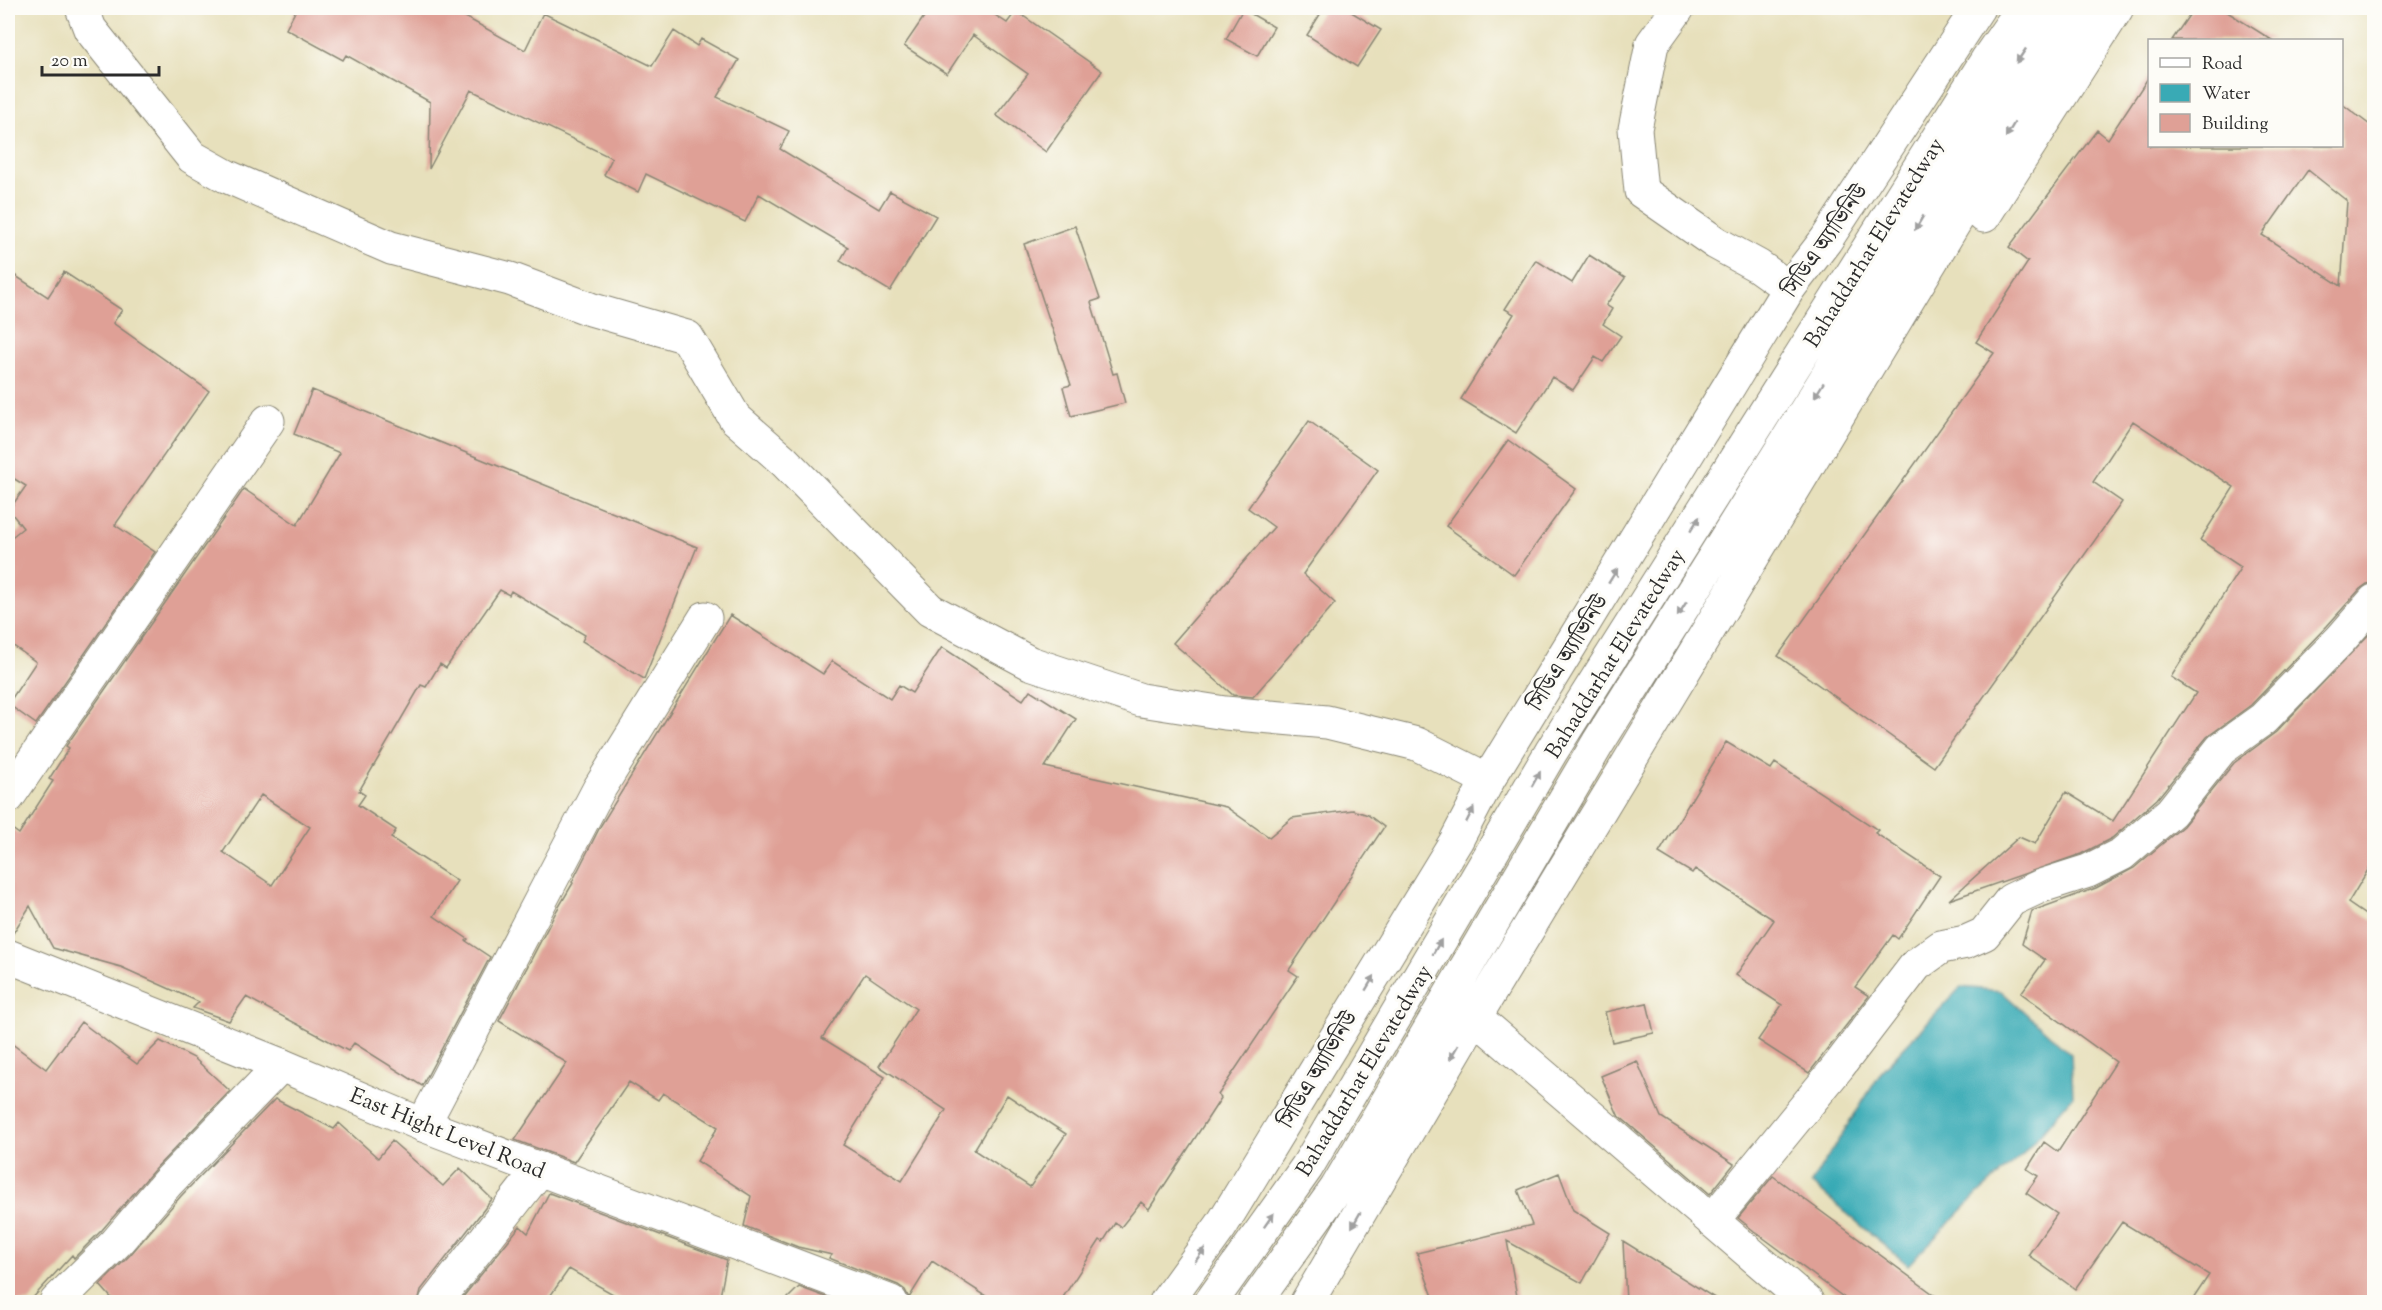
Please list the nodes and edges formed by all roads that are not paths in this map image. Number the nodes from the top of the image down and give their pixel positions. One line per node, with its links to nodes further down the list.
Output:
1 (82, 8): 12 (main road)
2 (1678, 8): 8 (main road)
3 (1978, 8): 8 (main road, সিডিএ অ্যাভিনিউ)
4 (2023, 8): 26 (main road, Bahaddarhat Elevatedway, one-way to 4)
5 (2053, 8): 17 (main road, Bahaddarhat Elevatedway, one-way to 17)
6 (2084, 8): 14 (main road, one-way to 14)
7 (2117, 8): 14 (main road)
8 (1789, 288): 12 (main road, সিডিএ অ্যাভিনিউ, one-way to 8)
9 (268, 422): 13 (main road)
10 (2374, 601): 21 (main road)
11 (705, 618): 19 (main road)
12 (1488, 780): 25 (main road, সিডিএ অ্যাভিনিউ, one-way to 12)
13 (8, 797)
14 (1526, 933): 16 (main road); 17 (main road)
15 (8, 956): 18 (main road, East Hight Level Road)
16 (1475, 1017): 21 (main road); 28 (main road, one-way to 28)
17 (1416, 1053): 27 (main road, Bahaddarhat Elevatedway)
18 (281, 1065): 19 (main road, East Hight Level Road); 22 (main road)
19 (423, 1125): 20 (main road, East Hight Level Road)
20 (540, 1169): 23 (main road); 24 (main road, East Hight Level Road)
21 (1712, 1221): 29 (main road)
22 (56, 1302)
23 (436, 1302)
24 (891, 1302)
25 (1166, 1302)
26 (1211, 1302)
27 (1255, 1302)
28 (1307, 1302)
29 (1807, 1302)

